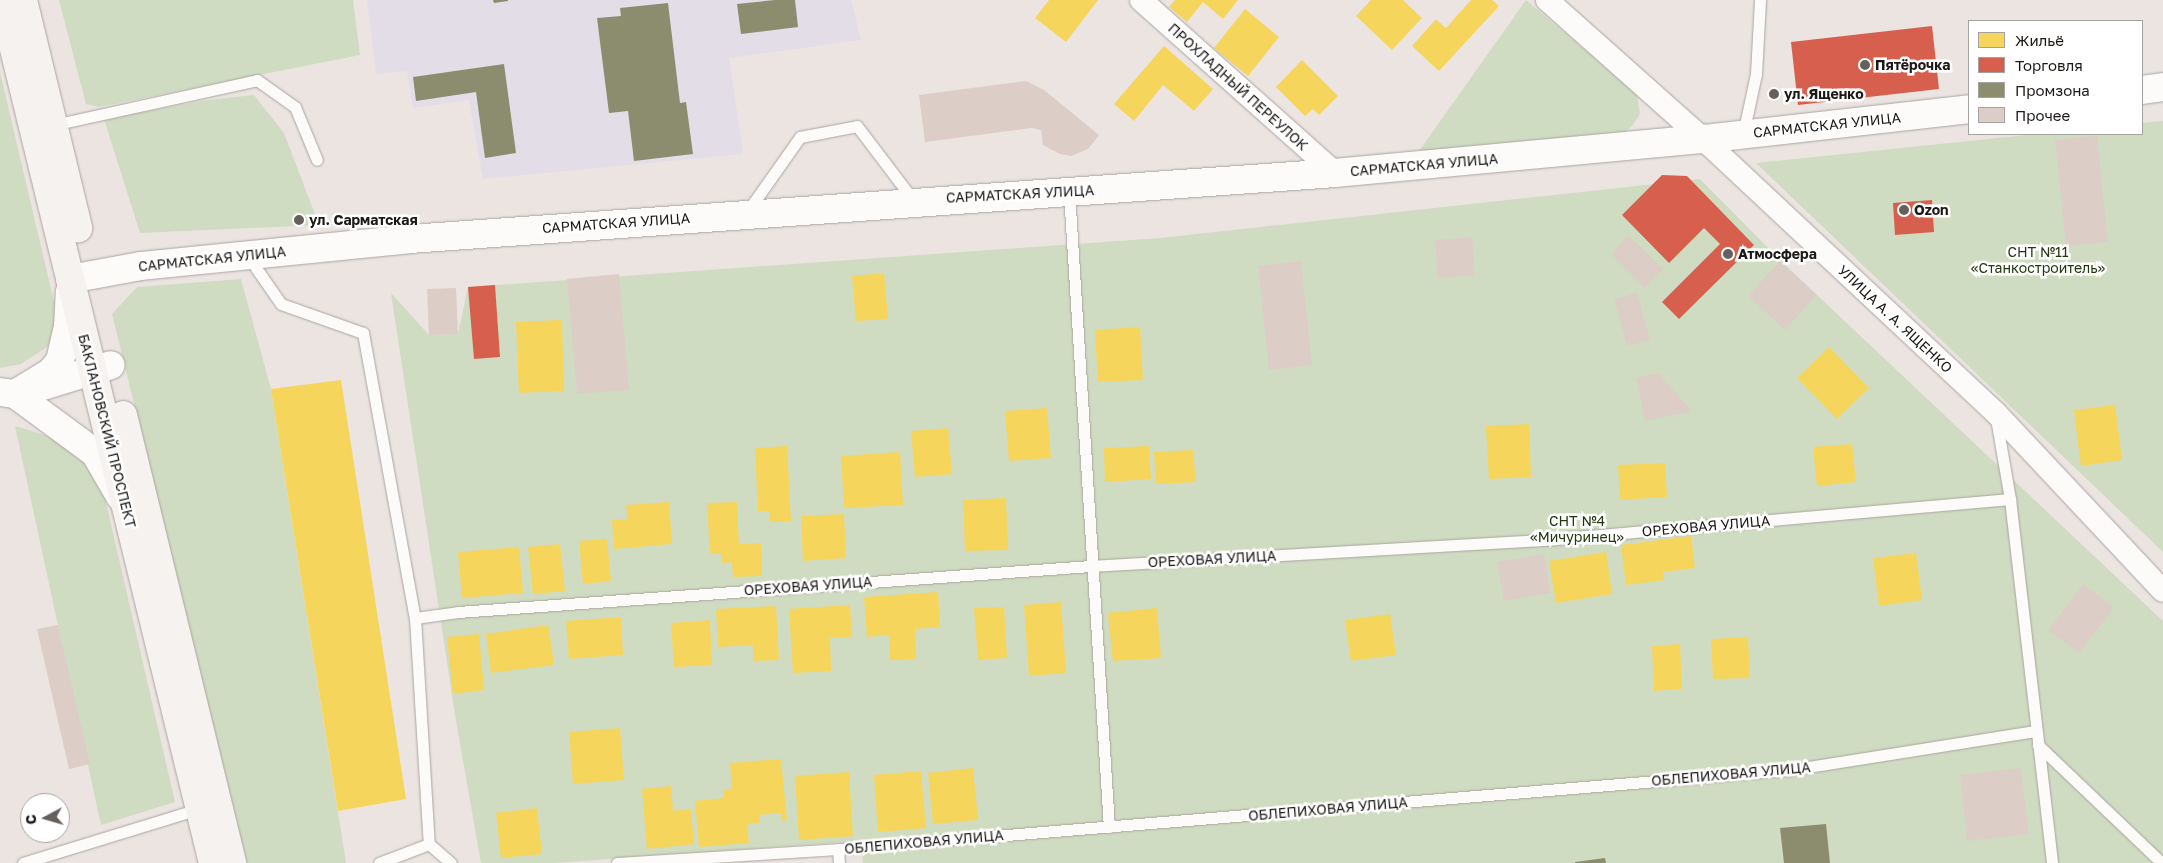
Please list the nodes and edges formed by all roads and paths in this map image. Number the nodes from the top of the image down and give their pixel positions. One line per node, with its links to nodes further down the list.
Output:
1 (2, 0): 18 (main road, БАКЛАНОВСКИЙ ПРОСПЕКТ)
2 (23, 0): 9 (main road, БАКЛАНОВСКИЙ ПРОСПЕКТ)
3 (1141, 0): 13 (street, ПРОХЛАДНЫЙ ПЕРЕУЛОК)
4 (1547, 0): 11 (street, УЛИЦА А. А. ЯЩЕНКО)
5 (1760, 0): 10 (lane)
6 (2163, 87): 7 (main road)
7 (2143, 90)
8 (1968, 109): 10 (main road, САРМАТСКАЯ УЛИЦА)
9 (53, 125): 12 (lane); 18 (main road, БАКЛАНОВСКИЙ ПРОСПЕКТ)
10 (1743, 134): 11 (main road, САРМАТСКАЯ УЛИЦА)
11 (1703, 139): 13 (main road, САРМАТСКАЯ УЛИЦА); 21 (street, УЛИЦА А. А. ЯЩЕНКО)
12 (317, 160)
13 (1335, 173): 14 (main road, САРМАТСКАЯ УЛИЦА)
14 (1069, 192): 15 (main road, САРМАТСКАЯ УЛИЦА); 24 (lane)
15 (914, 201): 16 (main road, САРМАТСКАЯ УЛИЦА); 16 (lane)
16 (747, 213): 18 (main road, САРМАТСКАЯ УЛИЦА)
17 (256, 268): 26 (lane)
18 (80, 277): 19 (main road, БАКЛАНОВСКИЙ ПРОСПЕКТ); 20 (main road)
19 (102, 368): 20 (main road); 23 (main road, БАКЛАНОВСКИЙ ПРОСПЕКТ); 35 (main road, БАКЛАНОВСКИЙ ПРОСПЕКТ)
20 (8, 393): 23 (main road)
21 (1995, 412): 22 (lane); 25 (street, УЛИЦА А. А. ЯЩЕНКО)
22 (2010, 499): 24 (lane, ОРЕХОВАЯ УЛИЦА); 27 (lane)
23 (125, 504): 29 (main road, БАКЛАНОВСКИЙ ПРОСПЕКТ)
24 (1091, 566): 26 (lane, ОРЕХОВАЯ УЛИЦА); 30 (lane)
25 (2163, 591)
26 (415, 618): 31 (lane)
27 (2036, 731): 28 (lane); 30 (lane, ОБЛЕПИХОВАЯ УЛИЦА)
28 (2038, 745): 40 (lane); 41 (lane)
29 (199, 809): 33 (lane); 34 (main road, БАКЛАНОВСКИЙ ПРОСПЕКТ)
30 (1108, 827): 32 (lane, ОБЛЕПИХОВАЯ УЛИЦА)
31 (429, 844): 36 (lane); 37 (lane)
32 (838, 850): 38 (lane, ОБЛЕПИХОВАЯ УЛИЦА); 39 (lane)
33 (23, 863)
34 (213, 863)
35 (232, 863)
36 (379, 863)
37 (451, 863)
38 (617, 863)
39 (839, 863)
40 (2052, 863)
41 (2162, 863)

